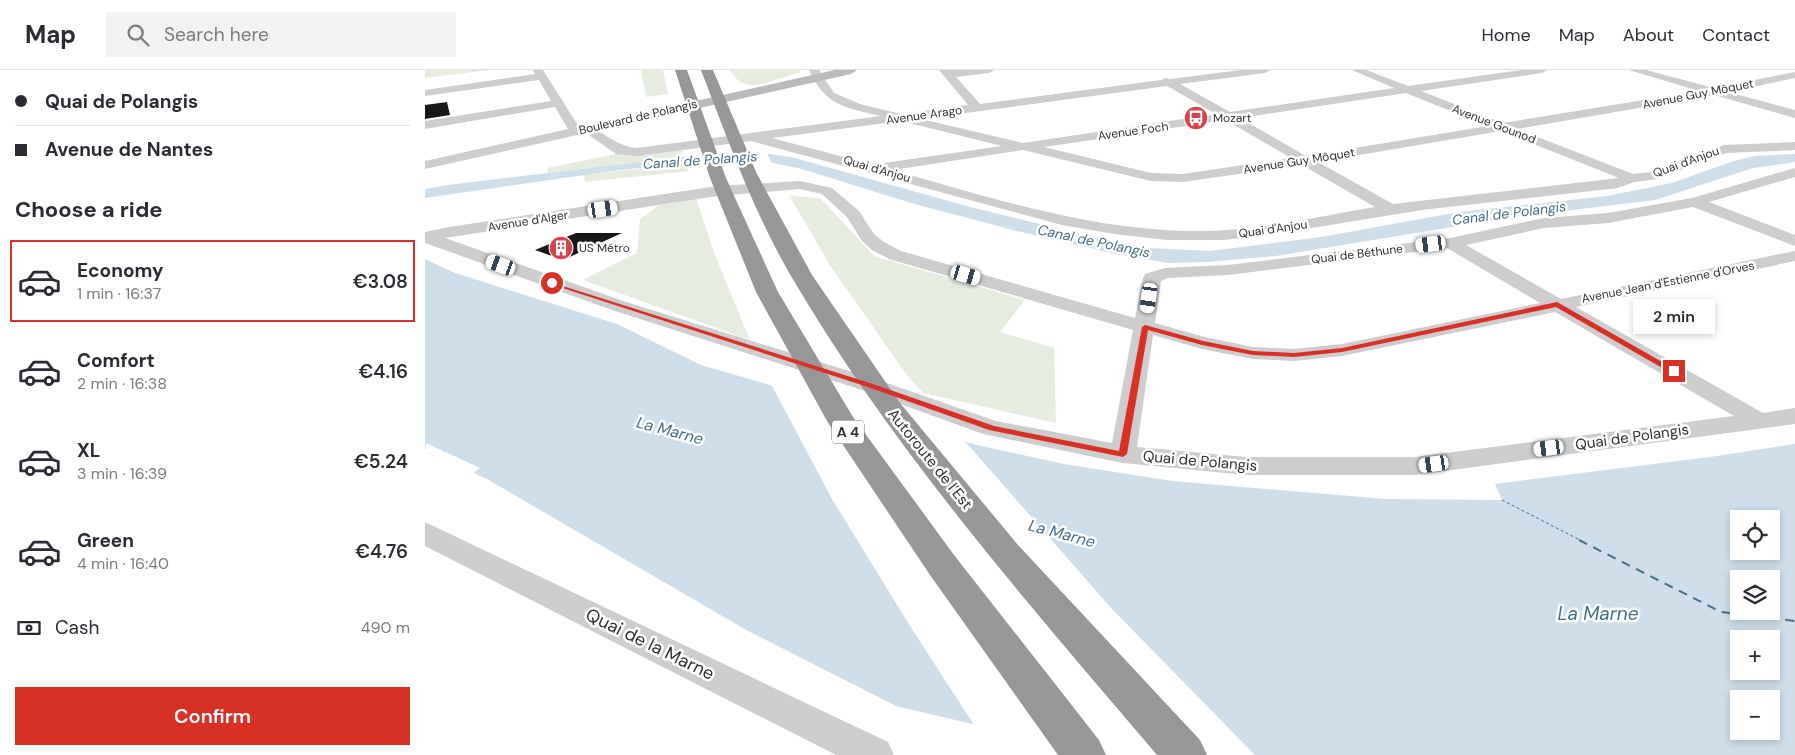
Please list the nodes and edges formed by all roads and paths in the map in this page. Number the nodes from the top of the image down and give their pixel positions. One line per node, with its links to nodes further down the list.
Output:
1 (681, 70): 50 (highway, A 4)
2 (707, 70): 51 (highway, Autoroute de l’Est)
3 (851, 70): 12 (street, Boulevard de Polangis)
4 (989, 70): 10 (street)
5 (1147, 70): 16 (street)
6 (1265, 70): 16 (street, Avenue Arago)
7 (1357, 70): 17 (street, Avenue Gounod)
8 (1542, 70): 17 (street, Avenue Foch)
9 (1634, 70): 18 (street)
10 (946, 72): 21 (street)
11 (539, 73): 19 (street); 20 (street)
12 (815, 74): 24 (street, Avenue Guy Môquet); 27 (street, Boulevard de Polangis)
13 (1795, 75): 14 (street, Avenue Guy Môquet)
14 (1782, 78): 15 (street); 18 (street, Avenue Guy Môquet)
15 (1795, 80)
16 (1170, 83): 21 (street, Avenue Arago); 23 (street)
17 (1409, 90): 23 (street, Avenue Foch); 26 (street, Avenue Gounod)
18 (1714, 92): 22 (street); 26 (street, Avenue Guy Môquet)
19 (425, 93)
20 (558, 103): 25 (street); 27 (street, Avenue Arago)
21 (977, 108): 24 (street, Avenue Arago)
22 (1795, 114)
23 (1231, 117): 30 (street, Avenue Foch); 31 (street)
24 (901, 118): 28 (street, Avenue Arago); 30 (street, Avenue Guy Môquet)
25 (425, 125)
26 (1505, 128): 31 (street, Avenue Guy Môquet); 35 (street, Avenue Gounod)
27 (588, 129): 28 (street, Avenue Arago); 32 (street, Boulevard de Polangis)
28 (755, 138): 33 (street, Quai d'Anjou)
29 (1795, 146): 35 (street, Quai d'Anjou)
30 (1021, 148): 31 (street, Avenue Guy Môquet); 33 (street, Avenue Foch)
31 (1306, 160): 38 (street)
32 (425, 165)
33 (872, 169): 38 (street, Quai d'Anjou)
34 (1795, 172): 37 (street, Quai de Béthune)
35 (1631, 178): 38 (street, Quai d'Anjou)
36 (717, 191): 39 (street, Avenue d'Alger); 44 (street, Avenue Jean d'Estienne d'Orves)
37 (1694, 202): 40 (street); 41 (street, Quai de Béthune)
38 (1391, 210)
39 (426, 238): 47 (street, Quai de Polangis)
40 (1795, 241)
41 (1450, 243): 43 (street); 44 (street, Quai de Béthune)
42 (1795, 256): 43 (street, Avenue Jean d'Estienne d'Orves)
43 (1557, 304): 44 (street, Avenue Jean d'Estienne d'Orves); 46 (street)
44 (1145, 327): 47 (street)
45 (1795, 416): 46 (street, Quai de Polangis)
46 (1760, 421): 47 (street, Quai de Polangis)
47 (1123, 454)
48 (430, 541): 49 (street, Quai de la Marne)
49 (875, 755)
50 (1084, 755)
51 (1185, 755)

